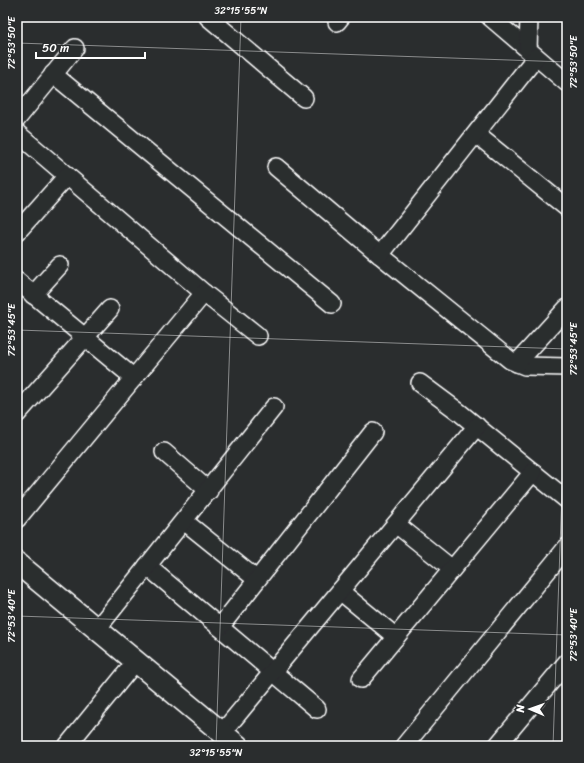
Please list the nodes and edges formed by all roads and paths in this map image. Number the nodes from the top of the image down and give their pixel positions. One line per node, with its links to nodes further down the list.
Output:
1 (208, 17): 8 (street)
2 (490, 17): 5 (street)
3 (528, 17): 5 (street)
4 (75, 48): 6 (street)
5 (532, 54): 7 (street); 11 (street)
6 (54, 74): 9 (street); 21 (street)
7 (567, 83)
8 (304, 98)
9 (17, 119)
10 (17, 134): 13 (street)
11 (476, 134): 14 (street); 16 (street)
12 (276, 167): 16 (street)
13 (67, 176): 15 (street); 19 (street)
14 (567, 208)
15 (17, 232)
16 (380, 255): 26 (street)
17 (60, 265): 20 (street)
18 (17, 281): 20 (street)
19 (204, 293): 24 (street); 28 (street)
20 (33, 295): 25 (street)
21 (332, 304)
22 (567, 308): 26 (street)
23 (110, 309): 25 (street)
24 (258, 336)
25 (85, 337): 28 (street); 31 (street)
26 (517, 363): 27 (street)
27 (567, 367)
28 (134, 378): 38 (street)
29 (420, 383): 32 (street)
30 (274, 407): 36 (street)
31 (17, 414)
32 (476, 426): 35 (street); 40 (street)
33 (373, 432): 45 (street)
34 (164, 452): 36 (street)
35 (533, 472): 37 (street); 44 (street)
36 (209, 491): 39 (street)
37 (567, 500)
38 (17, 519)
39 (184, 522): 43 (street); 45 (street)
40 (396, 524): 44 (street); 46 (street)
41 (567, 547): 57 (street)
42 (17, 562): 48 (street)
43 (147, 566): 47 (street); 48 (street)
44 (452, 569): 49 (street)
45 (256, 579): 47 (street)
46 (340, 590): 49 (street); 52 (street)
47 (220, 627): 52 (street)
48 (97, 629): 50 (street)
49 (396, 638): 53 (street)
50 (136, 661): 55 (street); 56 (street)
51 (567, 662): 58 (street)
52 (273, 670): 54 (street); 55 (street)
53 (361, 679)
54 (317, 709)
55 (229, 741)
56 (68, 746)
57 (404, 746)
58 (497, 746)

